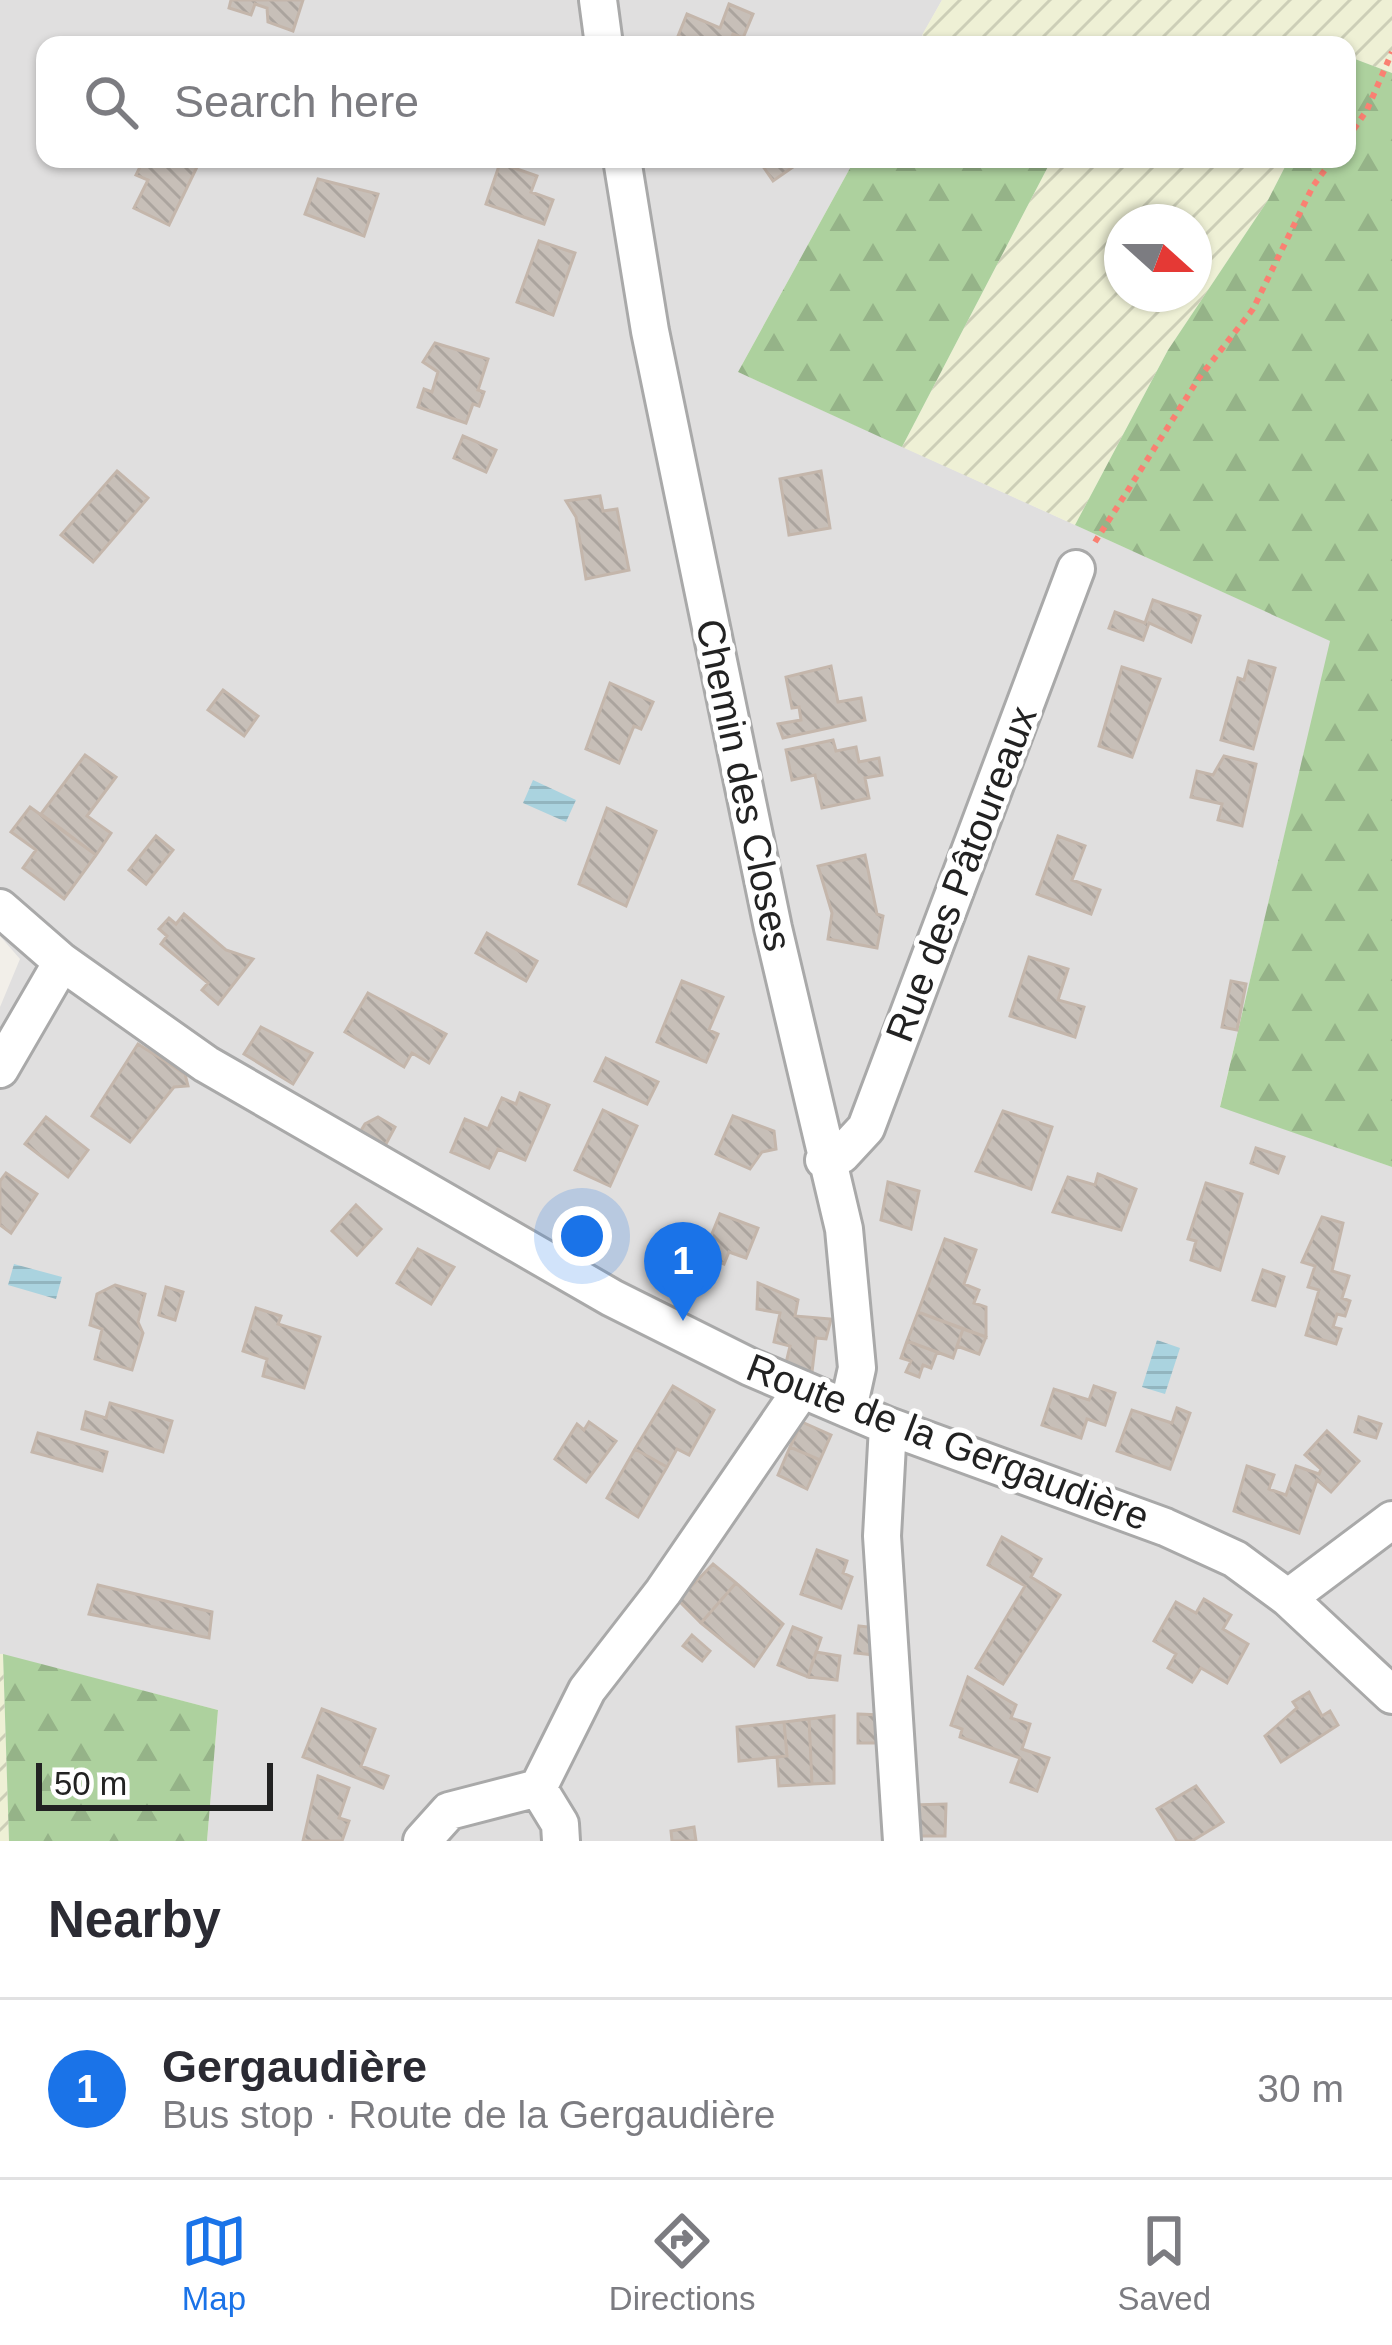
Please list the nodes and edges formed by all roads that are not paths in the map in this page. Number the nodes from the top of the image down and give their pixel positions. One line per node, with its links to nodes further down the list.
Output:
1 (598, 0): 2 (street)
2 (603, 36)
3 (623, 168): 8 (street, Chemin des Closes)
4 (1076, 569): 8 (street, Rue des Pâtoureaux)
5 (0, 908): 6 (street, Route de la Gergaudière)
6 (62, 962): 7 (street); 9 (street, Route de la Gergaudière)
7 (0, 1069)
8 (824, 1160): 10 (street, Chemin des Closes)
9 (802, 1389): 10 (street, Route de la Gergaudière); 15 (street)
10 (848, 1409): 11 (street, Route de la Gergaudière)
11 (888, 1426): 13 (street, Route de la Gergaudière); 18 (street)
12 (1392, 1520): 13 (street)
13 (1288, 1598): 14 (street, Route de la Gergaudière)
14 (1392, 1695)
15 (538, 1788): 16 (street); 17 (street)
16 (422, 1841)
17 (562, 1841)
18 (902, 1841)

